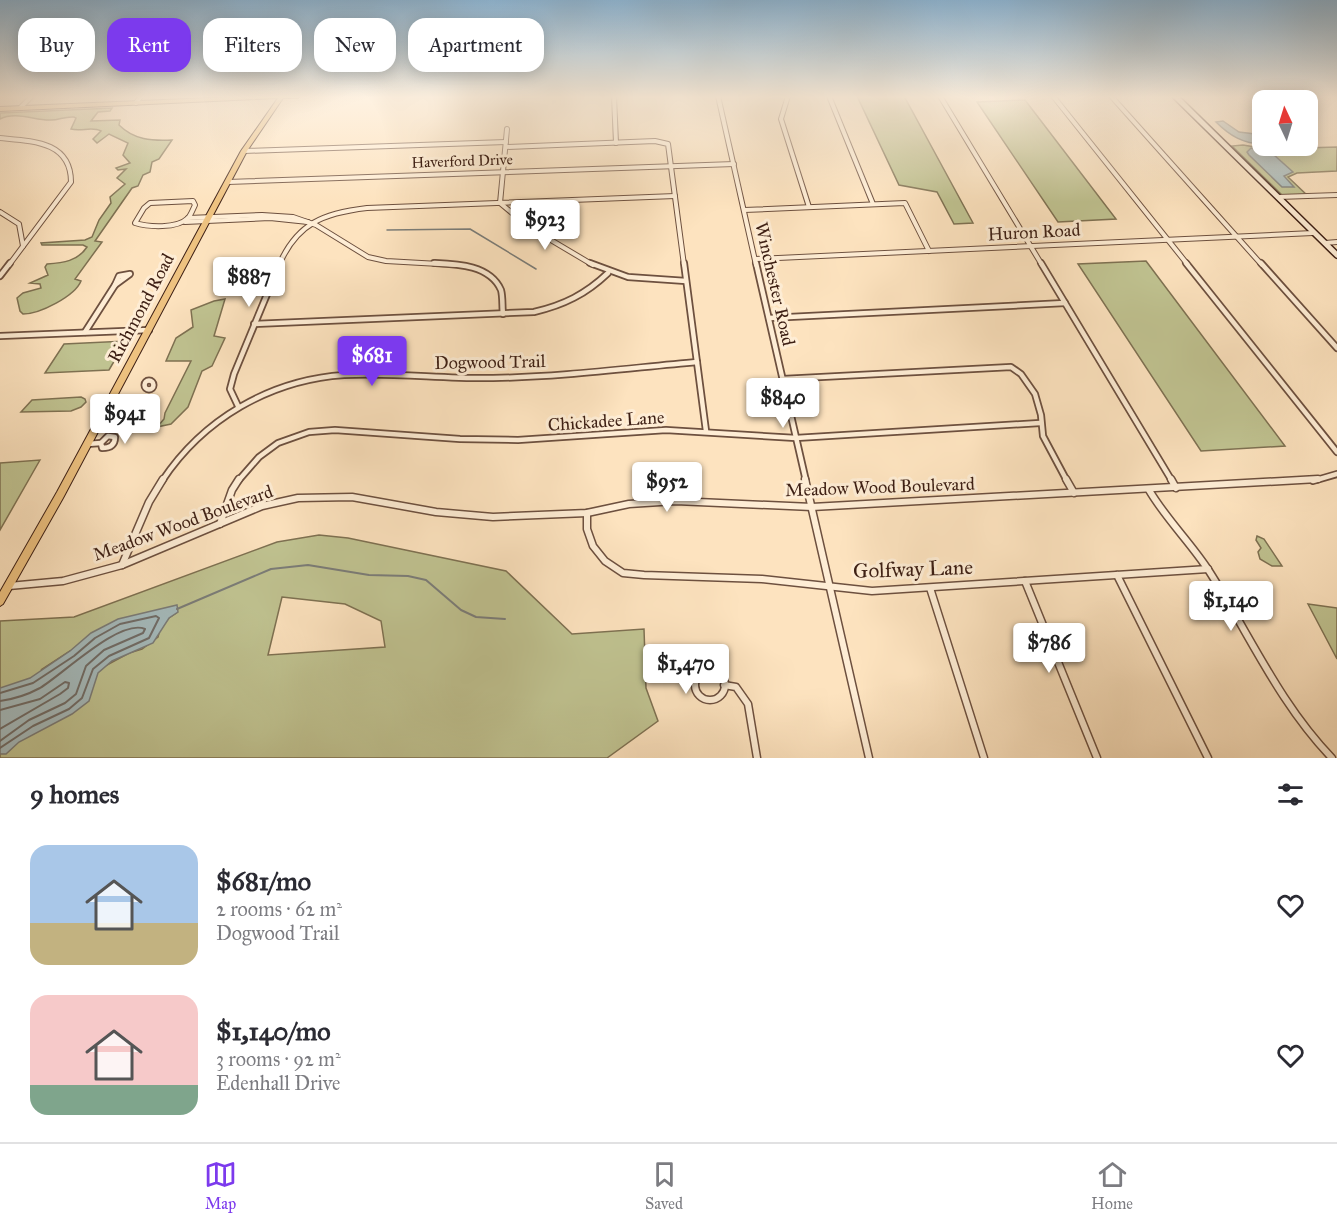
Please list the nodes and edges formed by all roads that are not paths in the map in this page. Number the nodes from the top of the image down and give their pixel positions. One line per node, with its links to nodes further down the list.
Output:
1 (257, 131): 14 (main road, Richmond Road)
2 (507, 131): 13 (street)
3 (616, 131): 12 (street)
4 (726, 131): 15 (street, Winchester Road)
5 (785, 131): 24 (street)
6 (843, 131): 23 (street)
7 (961, 131): 37 (street)
8 (1081, 131): 33 (street)
9 (1143, 131): 32 (street)
10 (1211, 131): 21 (main road)
11 (0, 138): 36 (street)
12 (616, 143): 13 (street); 16 (street)
13 (506, 145): 14 (street); 17 (street)
14 (244, 151): 18 (main road, Richmond Road)
15 (734, 164): 16 (street, Haverford Drive); 25 (street, Winchester Road)
16 (671, 165): 17 (street, Haverford Drive); 20 (street)
17 (502, 172): 18 (street, Haverford Drive); 22 (street)
18 (228, 182): 28 (main road, Richmond Road)
19 (1337, 195): 21 (street)
20 (675, 196): 22 (street); 43 (street)
21 (1278, 197): 31 (main road)
22 (500, 203): 30 (street); 41 (street)
23 (873, 204): 24 (street); 38 (street)
24 (809, 207): 25 (street)
25 (744, 210): 40 (street, Winchester Road)
26 (0, 212): 36 (street)
27 (188, 218): 28 (street); 29 (street); 29 (street)
28 (208, 219): 29 (street); 30 (street); 49 (main road, Richmond Road)
29 (182, 222)
30 (311, 222): 46 (street); 48 (street)
31 (1313, 233): 32 (street, Huron Road); 35 (main road)
32 (1237, 236): 33 (street, Huron Road); 52 (street)
33 (1167, 239): 37 (street, Huron Road); 61 (street)
34 (1337, 242): 35 (street)
35 (1324, 243): 39 (main road)
36 (23, 246): 42 (street)
37 (1030, 246): 38 (street, Huron Road); 45 (street)
38 (929, 251): 40 (street, Huron Road)
39 (1337, 255)
40 (756, 259): 47 (street, Winchester Road)
41 (608, 273): 43 (street); 46 (street)
42 (0, 276)
43 (686, 281): 53 (street)
44 (115, 285): 50 (street)
45 (1065, 303): 47 (street); 63 (street)
46 (502, 314): 48 (street)
47 (769, 318): 54 (street, Winchester Road)
48 (254, 324): 55 (street)
49 (149, 330): 50 (street); 60 (main road, Richmond Road)
50 (84, 332): 51 (street)
51 (0, 336)
52 (1337, 348)
53 (697, 362): 55 (street, Dogwood Trail); 57 (street)
54 (783, 379): 56 (street); 58 (street, Winchester Road)
55 (238, 406): 69 (street, Dogwood Trail)
56 (1041, 423): 58 (street, Chickadee Lane); 65 (street)
57 (706, 430): 58 (street, Chickadee Lane); 68 (street, Chickadee Lane)
58 (796, 438): 66 (street, Winchester Road)
59 (101, 443): 60 (street)
60 (87, 444): 73 (main road, Richmond Road)
61 (1337, 452)
62 (1337, 474): 63 (street, Meadow Wood Boulevard)
63 (1176, 488): 64 (street, Meadow Wood Boulevard)
64 (1149, 490): 65 (street, Meadow Wood Boulevard); 70 (street)
65 (1074, 493): 66 (street, Meadow Wood Boulevard)
66 (812, 507): 67 (street, Meadow Wood Boulevard); 74 (street, Winchester Road)
67 (587, 513): 68 (street, Meadow Wood Boulevard); 74 (street, Golfway Lane)
68 (220, 524): 69 (street, Meadow Wood Boulevard)
69 (122, 565): 73 (street, Meadow Wood Boulevard)
70 (1208, 569): 71 (street, Golfway Lane); 83 (street)
71 (1117, 575): 72 (street, Golfway Lane); 82 (street)
72 (1024, 581): 75 (street, Golfway Lane); 81 (street)
73 (9, 586): 76 (main road, Richmond Road)
74 (831, 586): 75 (street, Golfway Lane); 79 (street, Winchester Road)
75 (930, 588): 80 (street)
76 (0, 601)
77 (724, 685): 77 (street); 78 (street)
78 (757, 758)
79 (869, 758)
80 (984, 758)
81 (1097, 758)
82 (1208, 758)
83 (1332, 758)

